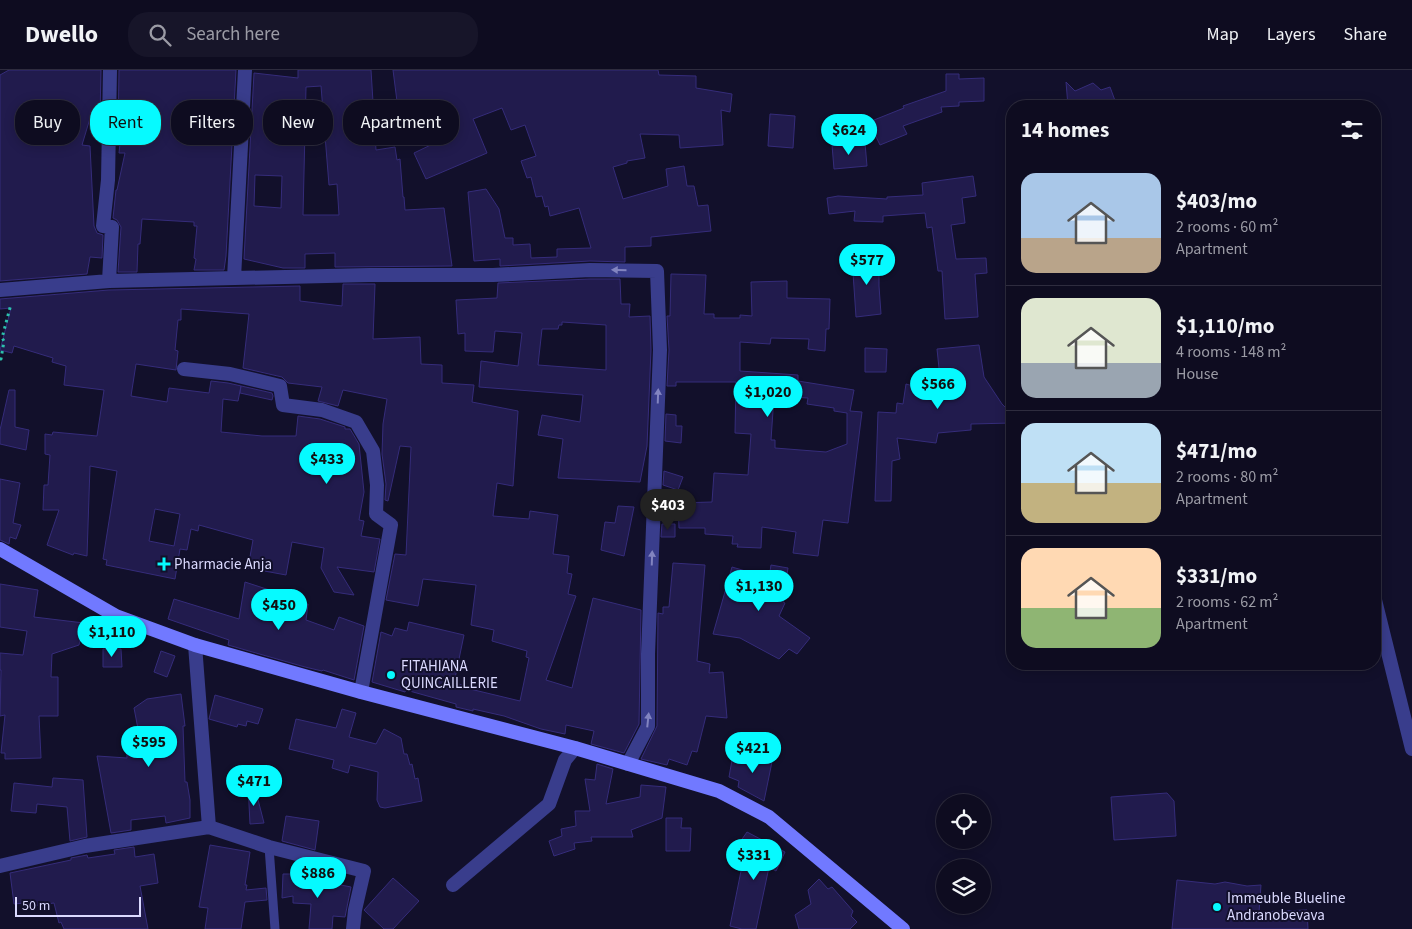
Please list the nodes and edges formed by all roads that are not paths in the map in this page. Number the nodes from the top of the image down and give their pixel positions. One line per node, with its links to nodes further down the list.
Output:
1 (110, 70): 4 (street)
2 (245, 70): 3 (street)
3 (234, 278): 4 (street); 13 (street, one-way to 3)
4 (109, 281): 5 (street)
5 (0, 290)
6 (184, 369): 10 (street)
7 (0, 549): 9 (main road)
8 (1381, 624): 12 (street)
9 (195, 644): 10 (main road); 14 (street)
10 (361, 692): 11 (main road)
11 (575, 748): 13 (main road); 17 (street)
12 (1412, 749)
13 (628, 764): 20 (main road)
14 (209, 827): 15 (street); 16 (street)
15 (269, 847): 18 (lane); 19 (street)
16 (0, 866)
17 (453, 886)
18 (275, 929)
19 (354, 929)
20 (902, 929)

